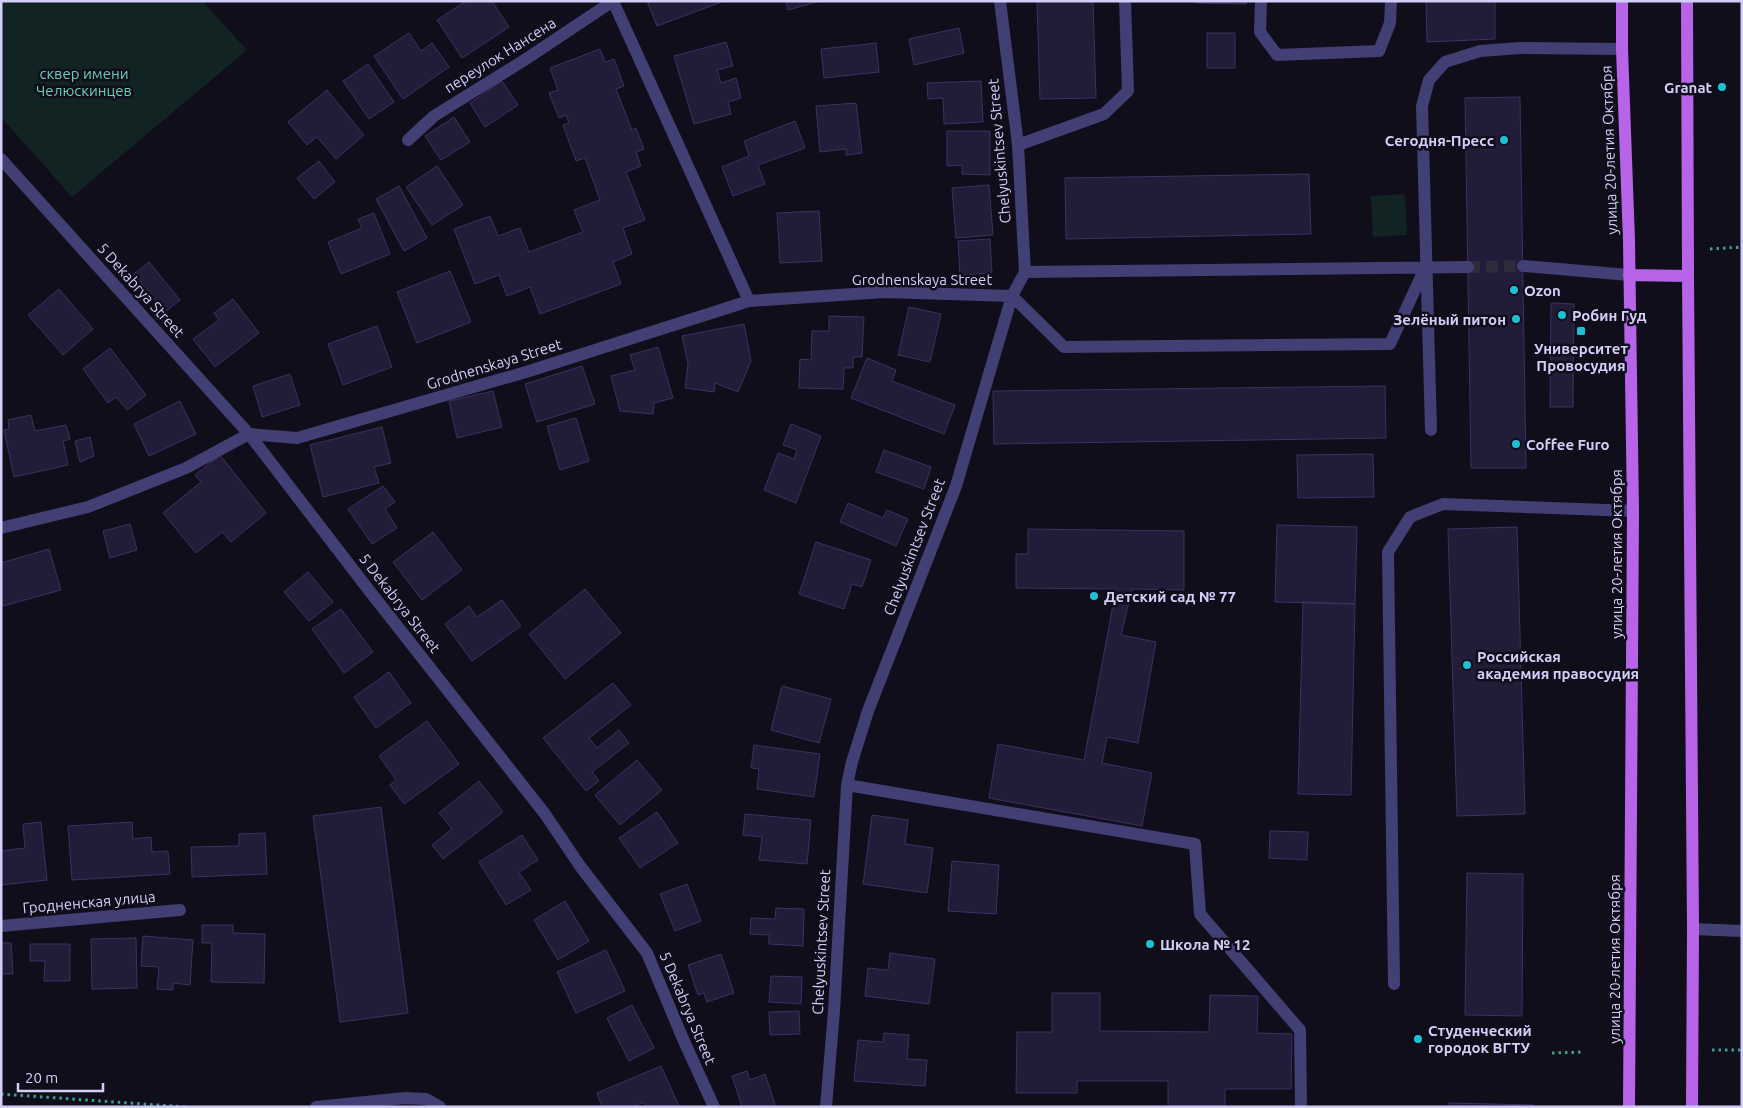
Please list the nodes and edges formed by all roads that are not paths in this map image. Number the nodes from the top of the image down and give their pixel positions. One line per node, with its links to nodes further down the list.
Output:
1 (613, 1): 9 (street, переулок Нансена); 19 (street)
2 (1000, 1): 10 (street, Chelyuskintsev Street)
3 (1125, 1): 10 (street)
4 (1261, 1): 5 (street)
5 (1391, 1)
6 (1622, 1): 8 (main road, улица 20-летия Октября)
7 (1687, 1): 17 (main road)
8 (1622, 49): 14 (street); 16 (main road, улица 20-летия Октября)
9 (408, 140)
10 (1018, 145): 15 (street, Chelyuskintsev Street)
11 (1, 159): 21 (street, 5 Dekabrya Street)
12 (1523, 266): 16 (street)
13 (1468, 267): 14 (street)
14 (1425, 268): 15 (street); 18 (street); 20 (street)
15 (1025, 272): 18 (street, Chelyuskintsev Street)
16 (1629, 275): 17 (main road); 22 (main road, улица 20-летия Октября)
17 (1688, 276): 27 (main road)
18 (1012, 296): 19 (street, Grodnenskaya Street); 24 (street, Chelyuskintsev Street)
19 (749, 301): 21 (street, Grodnenskaya Street)
20 (1430, 430)
21 (249, 434): 23 (street); 32 (street, 5 Dekabrya Street)
22 (1633, 511): 29 (street); 35 (main road, улица 20-летия Октября)
23 (1, 528)
24 (846, 785): 33 (street, Chelyuskintsev Street); 34 (street)
25 (180, 910): 26 (street, Гродненская улица)
26 (1, 926)
27 (1693, 929): 28 (street); 36 (main road)
28 (1742, 931)
29 (1394, 984)
30 (316, 1107): 31 (street)
31 (440, 1107)
32 (714, 1107)
33 (826, 1107)
34 (1300, 1107)
35 (1629, 1107)
36 (1692, 1107)

